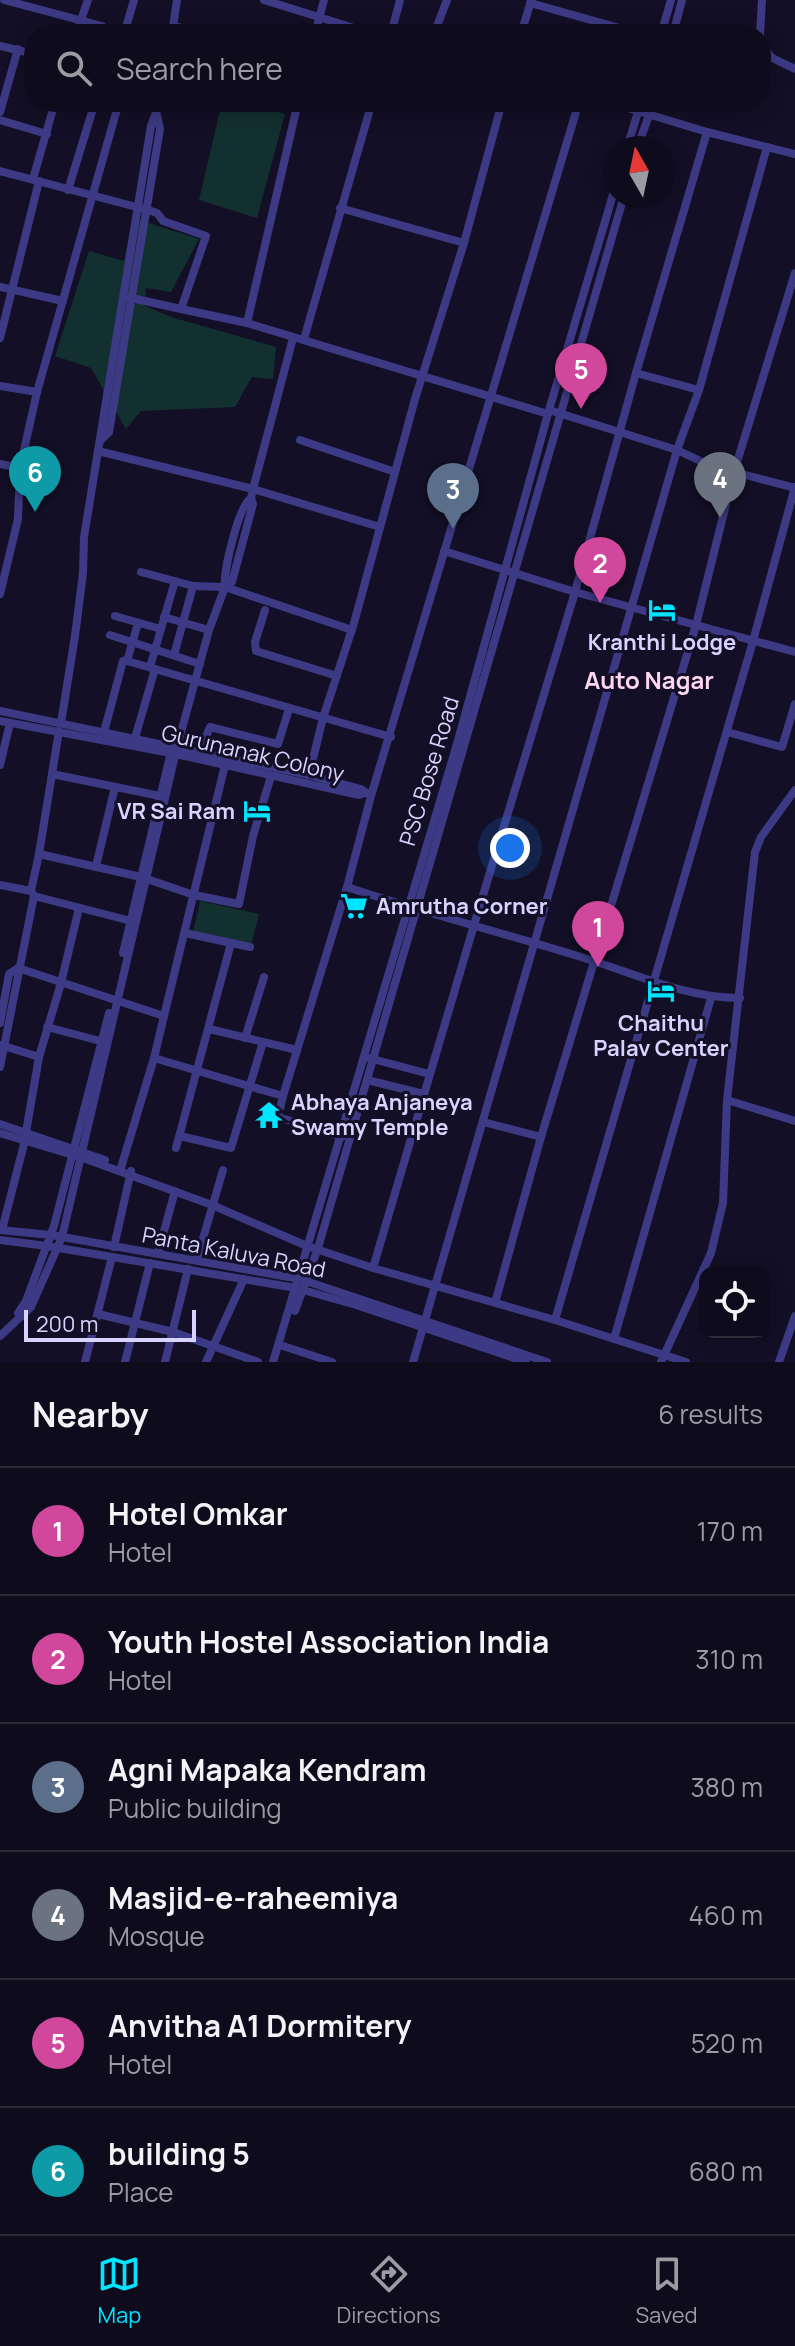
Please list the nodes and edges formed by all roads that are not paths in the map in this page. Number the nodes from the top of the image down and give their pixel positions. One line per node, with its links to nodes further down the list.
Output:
1 (4, 0): 14 (street)
2 (88, 0): 14 (street)
3 (134, 0): 17 (street)
4 (177, 0): 18 (street)
5 (264, 0): 13 (street)
6 (324, 0): 13 (street)
7 (400, 0): 21 (street)
8 (447, 0): 22 (street)
9 (671, 0): 25 (street)
10 (682, 0): 26 (street)
11 (762, 0): 27 (street)
12 (530, 2): 23 (street); 24 (street)
13 (320, 17): 19 (street); 20 (street)
14 (81, 20): 15 (street); 16 (street)
15 (80, 24)
16 (95, 24)
17 (127, 24)
18 (175, 24)
19 (318, 24)
20 (342, 24)
21 (394, 24)
22 (438, 24)
23 (524, 24)
24 (606, 24)
25 (664, 24)
26 (676, 24)
27 (761, 24)
28 (0, 46): 29 (street)
29 (18, 49): 30 (street); 33 (street)
30 (24, 51)
31 (771, 57): 32 (street)
32 (795, 69)
33 (0, 112)
34 (52, 112): 48 (street)
35 (92, 112): 56 (street)
36 (116, 112): 57 (street)
37 (295, 112): 70 (street)
38 (369, 112): 59 (street)
39 (499, 112): 63 (street)
40 (576, 112): 79 (street)
41 (638, 112): 49 (street)
42 (647, 112): 45 (street)
43 (651, 112): 45 (street)
44 (157, 114): 58 (street); 62 (street)
45 (650, 115): 47 (street); 50 (street)
46 (0, 120): 48 (street)
47 (707, 132): 52 (street); 74 (street)
48 (47, 134): 55 (street)
49 (631, 136)
50 (642, 136)
51 (795, 142): 53 (street)
52 (767, 147): 53 (street); 77 (street)
53 (794, 154)
54 (0, 171): 55 (street)
55 (36, 180): 56 (street); 66 (street)
56 (68, 190): 57 (street)
57 (92, 196): 58 (street); 68 (street)
58 (137, 207): 62 (street); 67 (street)
59 (340, 208): 63 (street); 73 (street)
60 (609, 208): 80 (street)
61 (621, 208): 81 (street)
62 (148, 210): 67 (street); 69 (street)
63 (464, 243): 75 (street)
64 (795, 273): 89 (street)
65 (0, 287): 66 (street)
66 (11, 290): 68 (street); 71 (street)
67 (128, 297): 69 (street); 85 (street)
68 (63, 301): 78 (street)
69 (181, 309): 70 (street)
70 (247, 323): 72 (street)
71 (0, 338)
72 (293, 338): 73 (street); 91 (street)
73 (304, 339): 75 (street)
74 (636, 373): 77 (street); 82 (street)
75 (423, 375): 79 (street); 88 (street)
76 (0, 386): 78 (street)
77 (699, 390): 84 (street)
78 (37, 392): 87 (street)
79 (490, 398): 80 (street); 93 (street)
80 (548, 412): 81 (street); 96 (street)
81 (561, 413): 82 (street); 96 (street)
82 (621, 433): 84 (street); 100 (street)
83 (300, 440): 88 (street)
84 (677, 450): 89 (street); 102 (street)
85 (98, 451): 91 (street); 128 (street)
86 (0, 464): 87 (street)
87 (20, 468): 94 (street)
88 (395, 472): 92 (street)
89 (734, 472): 90 (street); 108 (street)
90 (795, 487): 113 (street)
91 (252, 494): 92 (street); 99 (street)
92 (380, 527): 111 (street)
93 (444, 551): 96 (street); 131 (street)
94 (4, 562): 101 (street)
95 (141, 572): 97 (street)
96 (511, 572): 100 (street); 152 (street)
97 (175, 581): 98 (street); 105 (street)
98 (193, 586): 99 (street); 106 (street)
99 (225, 587): 110 (street); 111 (street)
100 (575, 592): 102 (street); 154 (street)
101 (0, 594)
102 (632, 607): 108 (street); 156 (street)
103 (265, 610): 121 (street)
104 (115, 616): 107 (street)
105 (164, 617): 106 (street); 109 (street)
106 (183, 622): 110 (street); 117 (street)
107 (138, 623): 109 (street); 114 (street)
108 (696, 625): 113 (street); 159 (street)
109 (161, 629): 115 (street)
110 (209, 630): 119 (street)
111 (352, 630): 121 (street)
112 (110, 635): 114 (street)
113 (753, 641): 116 (street); 130 (street)
114 (133, 642): 115 (street); 118 (street)
115 (155, 649): 117 (street); 120 (street)
116 (795, 652)
117 (174, 655): 119 (street)
118 (127, 661): 120 (street); 129 (street)
119 (200, 664): 122 (street)
120 (152, 668): 122 (street); 132 (street)
121 (337, 676): 126 (street)
122 (195, 681): 124 (street); 133 (street)
123 (795, 704): 130 (street)
124 (289, 709): 126 (street); 134 (street)
125 (0, 711): 128 (street, Gurunanak Colony)
126 (323, 718): 131 (street); 138 (street)
127 (5, 722): 128 (street, Gurunanak Colony); 135 (street)
128 (60, 727): 129 (street, Gurunanak Colony); 133 (street, Gurunanak Colony); 137 (street)
129 (104, 732): 132 (street, Gurunanak Colony)
130 (727, 732): 163 (street)
131 (391, 737): 142 (street)
132 (135, 738): 133 (street, Gurunanak Colony)
133 (174, 750): 134 (street, Gurunanak Colony); 136 (street, Gurunanak Colony); 143 (street); 146 (street)
134 (200, 752): 138 (street, Gurunanak Colony)
135 (0, 765)
136 (225, 765): 139 (street, Gurunanak Colony); 150 (street)
137 (52, 774): 140 (street); 144 (street)
138 (309, 775): 142 (street, Gurunanak Colony)
139 (271, 776): 142 (street, Gurunanak Colony); 150 (street)
140 (115, 787): 143 (street); 145 (street)
141 (794, 792): 165 (street)
142 (368, 795): 148 (street)
143 (160, 796): 146 (street)
144 (39, 854): 145 (street); 149 (street)
145 (96, 866): 146 (street)
146 (144, 878): 150 (street); 153 (street)
147 (0, 885): 149 (street)
148 (347, 887): 152 (street); 175 (street)
149 (32, 894): 151 (street); 160 (street)
150 (194, 895): 155 (street)
151 (79, 908): 153 (street); 162 (street)
152 (412, 908): 154 (street); 178 (street)
153 (133, 922): 166 (street)
154 (474, 925): 156 (street); 181 (street)
155 (185, 933): 157 (street); 167 (street)
156 (533, 942): 159 (street); 188 (street)
157 (231, 943): 158 (street); 170 (street)
158 (250, 947)
159 (593, 961): 163 (street); 194 (street)
160 (18, 968): 162 (street); 168 (street); 174 (street)
161 (264, 977): 171 (street)
162 (61, 983): 166 (street); 169 (street)
163 (654, 983): 164 (street); 224 (street)
164 (711, 998): 165 (street); 230 (street)
165 (740, 998): 186 (street)
166 (115, 999): 167 (street); 172 (street)
167 (164, 1016): 177 (street)
168 (0, 1023)
169 (47, 1027): 172 (street); 176 (street)
170 (209, 1029): 171 (street); 180 (street)
171 (245, 1038): 173 (street)
172 (104, 1042): 196 (street); 197 (street)
173 (263, 1042): 175 (street); 183 (street)
174 (2, 1045): 176 (street); 179 (street)
175 (297, 1050): 185 (street)
176 (39, 1057): 191 (street)
177 (154, 1058): 180 (street); 198 (street)
178 (369, 1058): 181 (street); 182 (street); 193 (street)
179 (0, 1067)
180 (199, 1072): 183 (street); 192 (street)
181 (429, 1074): 184 (street)
182 (367, 1080): 184 (street); 211 (street)
183 (250, 1087): 185 (street); 192 (street)
184 (424, 1094): 216 (street)
185 (283, 1096): 193 (street)
186 (727, 1100): 187 (street); 234 (street)
187 (795, 1121)
188 (483, 1122): 194 (street); 220 (street)
189 (0, 1124): 191 (street)
190 (0, 1133): 191 (street)
191 (26, 1136): 196 (street); 203 (street)
192 (180, 1136): 195 (street)
193 (342, 1137): 207 (street)
194 (541, 1137): 221 (street)
195 (176, 1148)
196 (73, 1151): 197 (street); 204 (street)
197 (83, 1155): 198 (street); 205 (street)
198 (121, 1169): 200 (street)
199 (223, 1170): 202 (street)
200 (131, 1172): 201 (street); 202 (street); 209 (street)
201 (175, 1191): 202 (street); 212 (street)
202 (212, 1202): 207 (street); 214 (street)
203 (1, 1230): 204 (street, Panta Kaluva Road)
204 (51, 1235): 205 (street, Panta Kaluva Road); 208 (street)
205 (62, 1237): 209 (street, Panta Kaluva Road); 210 (street)
206 (0, 1240): 208 (street, Panta Kaluva Road)
207 (308, 1243): 211 (street); 219 (street)
208 (47, 1246): 210 (street, Panta Kaluva Road); 227 (street)
209 (114, 1247): 212 (street, Panta Kaluva Road)
210 (58, 1248): 213 (street, Panta Kaluva Road); 229 (street)
211 (318, 1248): 216 (street); 219 (street)
212 (158, 1253): 214 (street, Panta Kaluva Road)
213 (112, 1257): 215 (street, Panta Kaluva Road); 222 (street)
214 (197, 1259): 219 (street, Panta Kaluva Road)
215 (150, 1263): 217 (street, Panta Kaluva Road); 225 (street)
216 (373, 1268): 220 (street)
217 (188, 1269): 218 (street, Panta Kaluva Road); 228 (street)
218 (244, 1279): 219 (street, Panta Kaluva Road); 231 (street)
219 (302, 1285): 226 (street, Panta Kaluva Road); 232 (street); 241 (street)
220 (436, 1287): 221 (street); 226 (street)
221 (495, 1303): 224 (street)
222 (98, 1314): 225 (street); 236 (street)
223 (795, 1316): 248 (street)
224 (555, 1320): 230 (street)
225 (134, 1322): 228 (street); 237 (street)
226 (426, 1325): 233 (street, Panta Kaluva Road); 243 (street); 246 (street, Panta Kaluva Road)
227 (0, 1330)
228 (173, 1332): 231 (street); 238 (street)
229 (0, 1336)
230 (614, 1339): 234 (street)
231 (214, 1344): 235 (street); 239 (street)
232 (283, 1346): 241 (street); 242 (street)
233 (487, 1350): 244 (street); 245 (street, Panta Kaluva Road)
234 (664, 1358): 247 (street)
235 (248, 1360): 240 (street)
236 (85, 1362)
237 (125, 1362)
238 (165, 1362)
239 (206, 1362)
240 (258, 1362)
241 (275, 1362)
242 (332, 1362)
243 (413, 1362)
244 (483, 1362)
245 (526, 1362)
246 (547, 1362)
247 (686, 1362)
248 (779, 1362)

